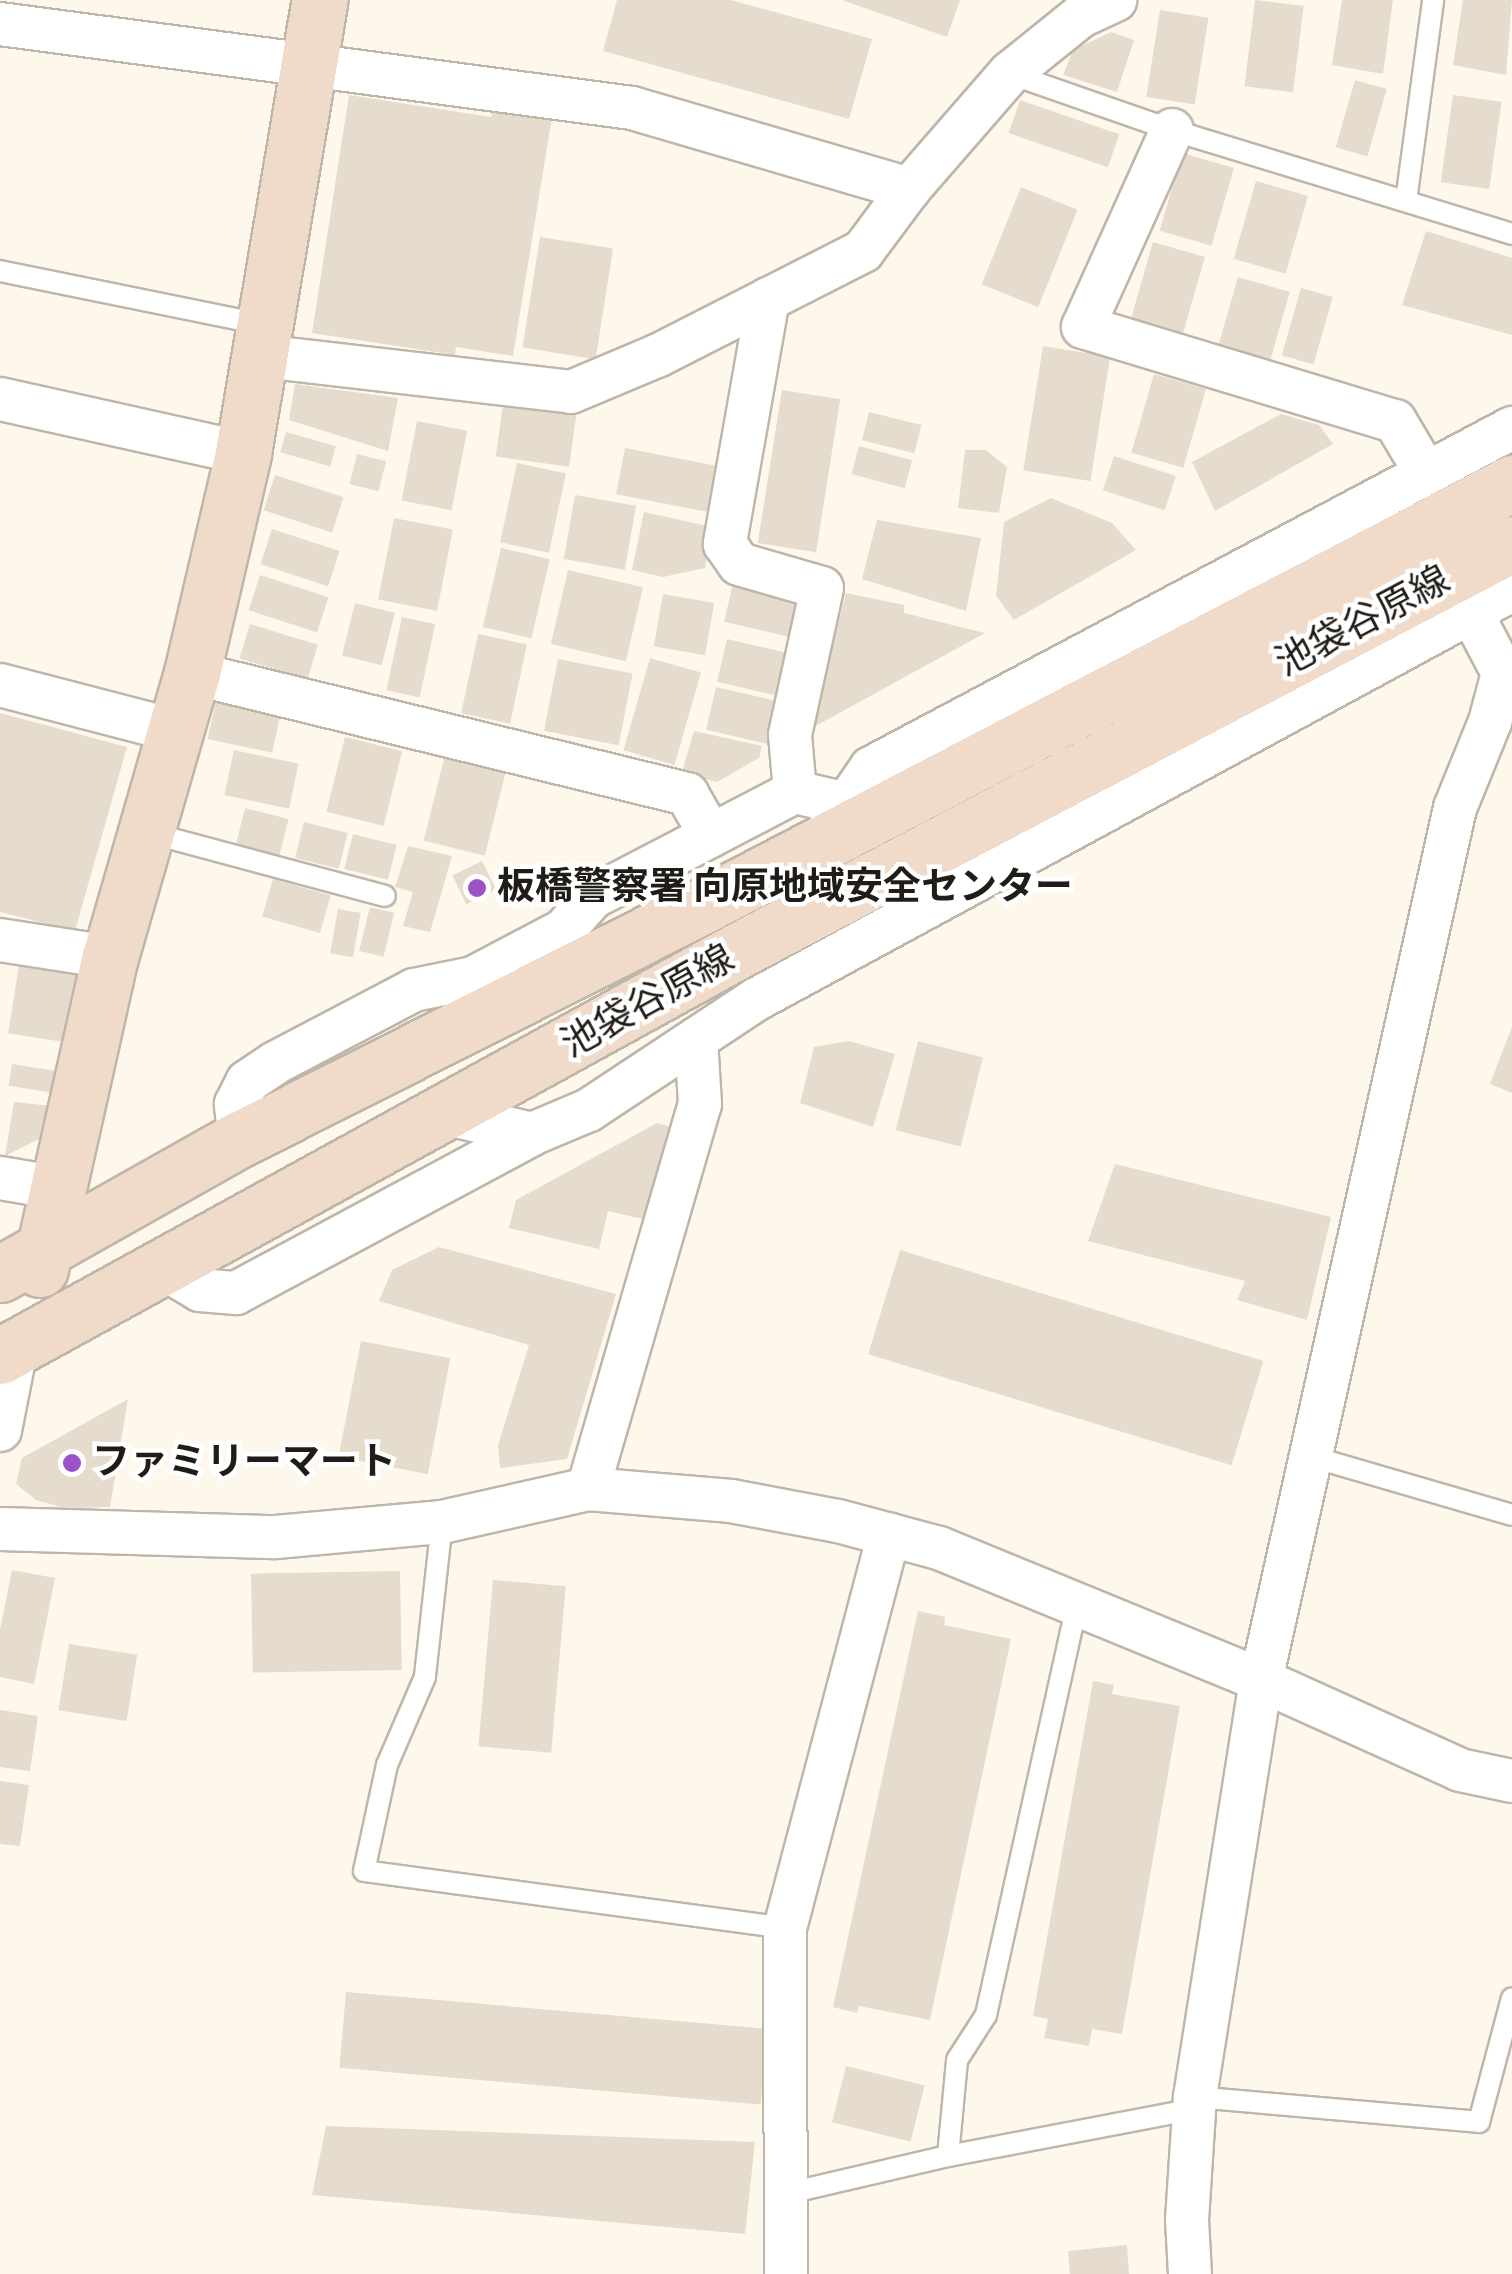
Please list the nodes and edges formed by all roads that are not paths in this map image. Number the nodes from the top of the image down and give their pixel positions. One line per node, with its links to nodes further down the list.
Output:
1 (320, 0): 5 (main road)
2 (1433, 0): 9 (lane)
3 (1089, 5): 6 (street)
4 (2, 24): 5 (street)
5 (310, 65): 8 (street); 13 (main road)
6 (1010, 73): 7 (lane); 8 (street)
7 (1172, 130): 9 (lane); 17 (street)
8 (909, 189): 12 (street)
9 (1406, 202): 10 (lane)
10 (1512, 234)
11 (0, 271): 13 (lane)
12 (768, 298): 13 (street); 26 (street)
13 (264, 341): 16 (main road)
14 (0, 398): 16 (street)
15 (1512, 428): 17 (street)
16 (243, 453): 22 (main road)
17 (1426, 473): 27 (street)
18 (1512, 483): 27 (main road, 池袋谷原線)
19 (1512, 544): 34 (main road, 池袋谷原線)
20 (1512, 590): 21 (street)
21 (1471, 612): 24 (street); 33 (street)
22 (192, 673): 25 (main road); 29 (street)
23 (0, 685): 25 (street)
24 (1501, 726): 43 (street)
25 (176, 731): 28 (main road)
26 (795, 792): 27 (street); 29 (street)
27 (832, 825): 36 (main road, 池袋谷原線)
28 (146, 832): 30 (lane); 32 (main road)
29 (711, 836): 36 (street)
30 (384, 896)
31 (0, 940): 32 (street)
32 (110, 957): 38 (main road)
33 (696, 1039): 35 (street); 44 (street)
34 (448, 1114): 35 (street); 40 (main road, 池袋谷原線)
35 (532, 1134): 40 (street)
36 (240, 1139): 39 (main road, 池袋谷原線)
37 (0, 1178): 38 (street)
38 (59, 1188): 39 (main road)
39 (23, 1262): 41 (main road)
40 (162, 1268): 41 (main road, 池袋谷原線)
41 (8, 1352): 42 (street)
42 (0, 1430)
43 (1309, 1456): 45 (lane); 50 (street)
44 (588, 1489): 46 (street); 48 (street)
45 (1512, 1514)
46 (442, 1522): 47 (street); 52 (lane)
47 (0, 1529)
48 (889, 1534): 49 (street); 52 (street)
49 (1078, 1605): 50 (street); 55 (lane)
50 (1262, 1680): 51 (street); 54 (street)
51 (1512, 1781)
52 (785, 1928): 56 (street)
53 (1512, 1998): 54 (lane)
54 (1195, 2103): 55 (lane); 58 (street)
55 (948, 2156): 56 (lane)
56 (789, 2193): 57 (street)
57 (786, 2274)
58 (1190, 2274)

